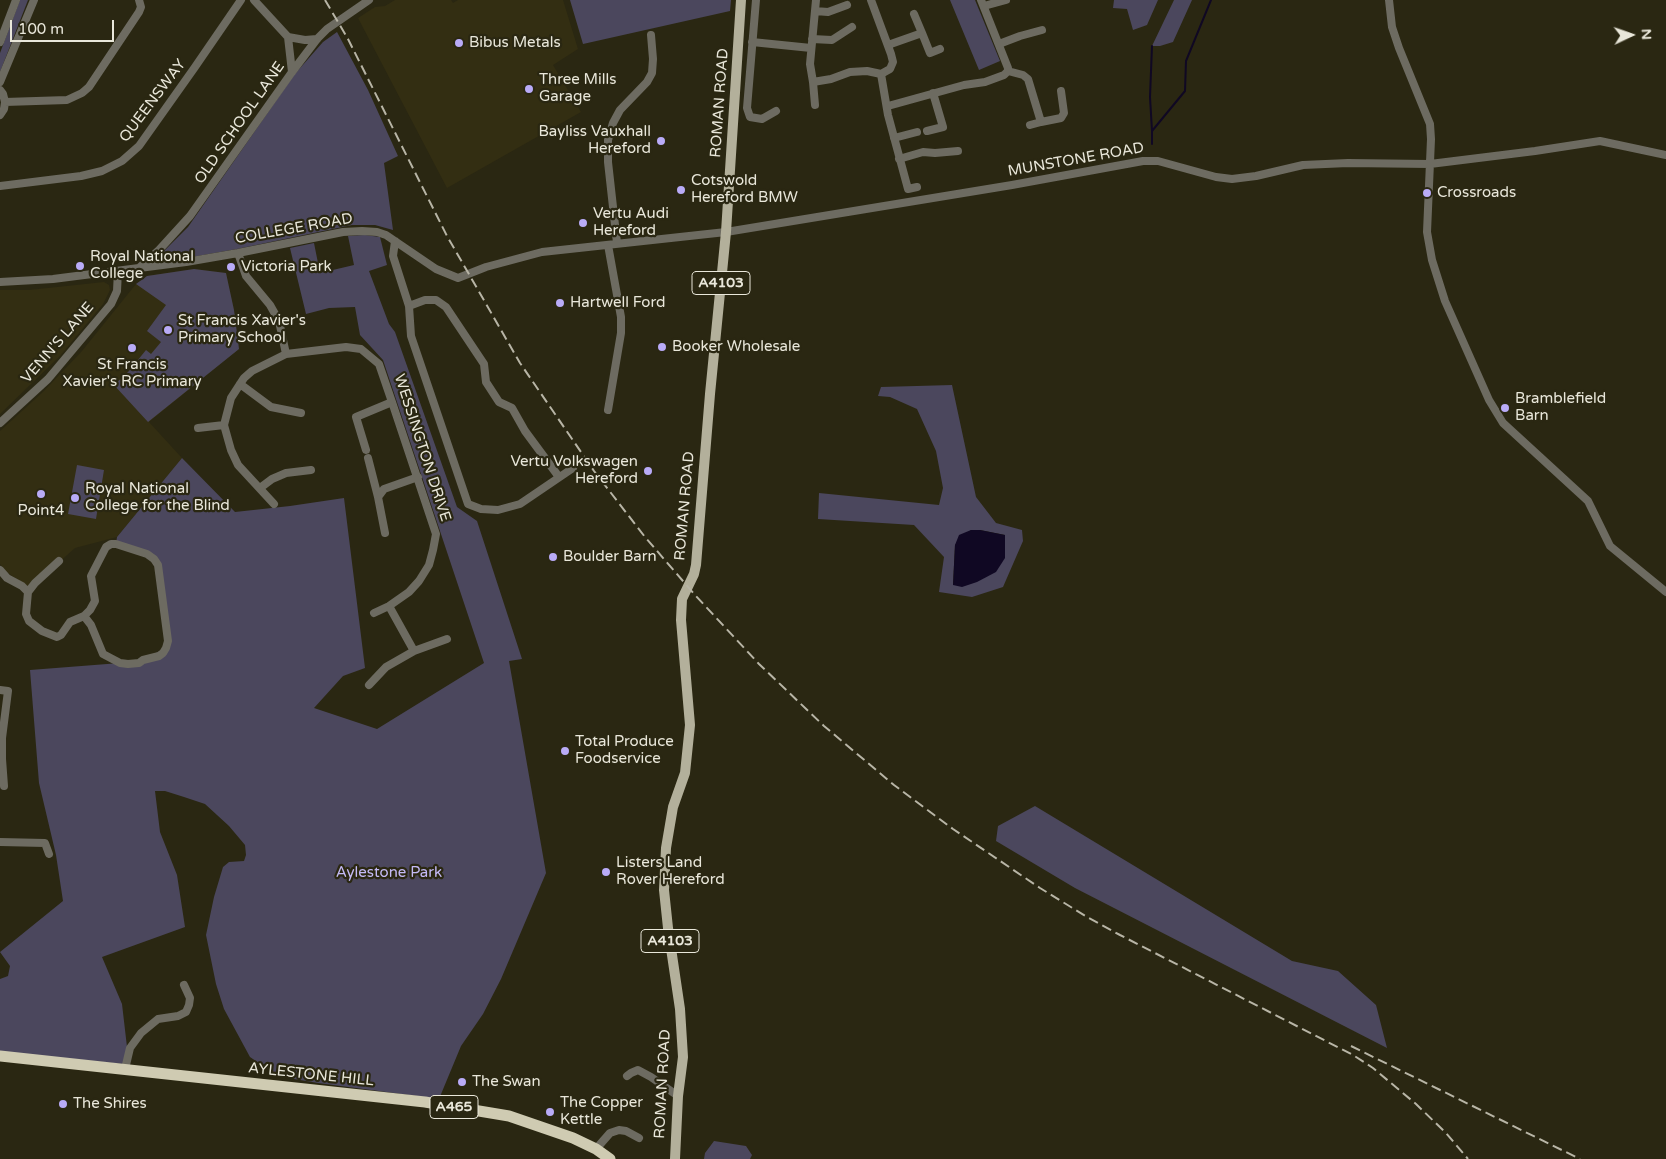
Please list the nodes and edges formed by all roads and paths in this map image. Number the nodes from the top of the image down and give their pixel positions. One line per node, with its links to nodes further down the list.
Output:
1 (16, 0): 24 (street)
2 (34, 0): 33 (street)
3 (139, 0): 38 (street)
4 (241, 0): 52 (street, QUEENSWAY)
5 (254, 0): 21 (street)
6 (369, 0): 22 (street, OLD SCHOOL LANE)
7 (741, 0): 54 (main road, ROMAN ROAD / A4103)
8 (756, 0): 25 (street)
9 (816, 0): 15 (street)
10 (871, 0): 27 (street)
11 (1006, 0): 13 (street)
12 (1389, 0): 51 (street)
13 (982, 3): 26 (street)
14 (847, 5): 15 (street)
15 (815, 11): 23 (street)
16 (914, 14): 19 (street)
17 (852, 27): 23 (street)
18 (1042, 30): 26 (street)
19 (922, 33): 27 (street); 29 (street)
20 (651, 35): 56 (street)
21 (288, 37): 22 (street); 31 (street)
22 (317, 39): 31 (street, OLD SCHOOL LANE)
23 (812, 39): 28 (street)
24 (0, 42)
25 (752, 42): 28 (street); 41 (street)
26 (999, 44): 30 (street)
27 (888, 45): 32 (street)
28 (811, 48): 34 (street)
29 (940, 49)
30 (1008, 71): 37 (street); 43 (street)
31 (292, 72): 59 (street, OLD SCHOOL LANE)
32 (882, 74): 34 (street); 40 (street)
33 (0, 82)
34 (813, 82): 39 (street)
35 (0, 90): 38 (street)
36 (1060, 91): 43 (street)
37 (933, 93): 40 (street); 45 (street)
38 (5, 102): 42 (street)
39 (815, 105)
40 (888, 106): 47 (street)
41 (776, 111)
42 (0, 115)
43 (1041, 122): 44 (street)
44 (1030, 125)
45 (927, 131)
46 (917, 132): 47 (street)
47 (894, 138): 50 (street)
48 (958, 151): 50 (street)
49 (1666, 155): 51 (street, MUNSTONE ROAD)
50 (899, 159): 53 (street)
51 (1430, 164): 54 (street, MUNSTONE ROAD); 82 (street)
52 (0, 186)
53 (917, 186)
54 (726, 232): 56 (street, COLLEGE ROAD); 97 (main road, ROMAN ROAD / A4103)
55 (396, 241): 57 (street, COLLEGE ROAD); 58 (street, COLLEGE ROAD); 62 (street)
56 (617, 243): 57 (street, COLLEGE ROAD)
57 (608, 244): 66 (street)
58 (238, 253): 59 (street, COLLEGE ROAD); 63 (street)
59 (139, 268): 60 (street, COLLEGE ROAD)
60 (118, 271): 61 (street, COLLEGE ROAD); 68 (street, VENN'S LANE)
61 (0, 282)
62 (409, 306): 74 (street); 74 (street)
63 (286, 354): 64 (street, WESSINGTON DRIVE); 65 (street, WESSINGTON DRIVE)
64 (240, 384): 67 (street); 69 (street)
65 (392, 402): 73 (street, WESSINGTON DRIVE); 76 (street)
66 (608, 410)
67 (300, 413)
68 (0, 423)
69 (224, 425): 70 (street); 75 (street)
70 (198, 428)
71 (573, 468): 74 (street)
72 (311, 470): 75 (street)
73 (418, 477): 76 (street); 83 (street, WESSINGTON DRIVE)
74 (559, 477)
75 (260, 488): 77 (street)
76 (378, 497): 78 (street)
77 (274, 504)
78 (385, 533)
79 (59, 561): 81 (street)
80 (0, 570): 81 (street)
81 (28, 592): 85 (street)
82 (1666, 592)
83 (389, 606): 84 (street, WESSINGTON DRIVE); 87 (street)
84 (374, 613)
85 (84, 616): 85 (street)
86 (447, 639): 87 (street)
87 (414, 651): 88 (street)
88 (369, 685)
89 (0, 690): 90 (street)
90 (4, 786)
91 (0, 842): 92 (street)
92 (49, 854)
93 (184, 985): 95 (street)
94 (0, 1056): 95 (highway, AYLESTONE HILL / A465)
95 (124, 1069): 99 (highway, AYLESTONE HILL / A465)
96 (627, 1076): 97 (street)
97 (678, 1096): 101 (main road, ROMAN ROAD / A4103)
98 (639, 1138): 99 (street)
99 (596, 1149): 100 (highway, AYLESTONE HILL / A465)
100 (610, 1159)
101 (675, 1159)

